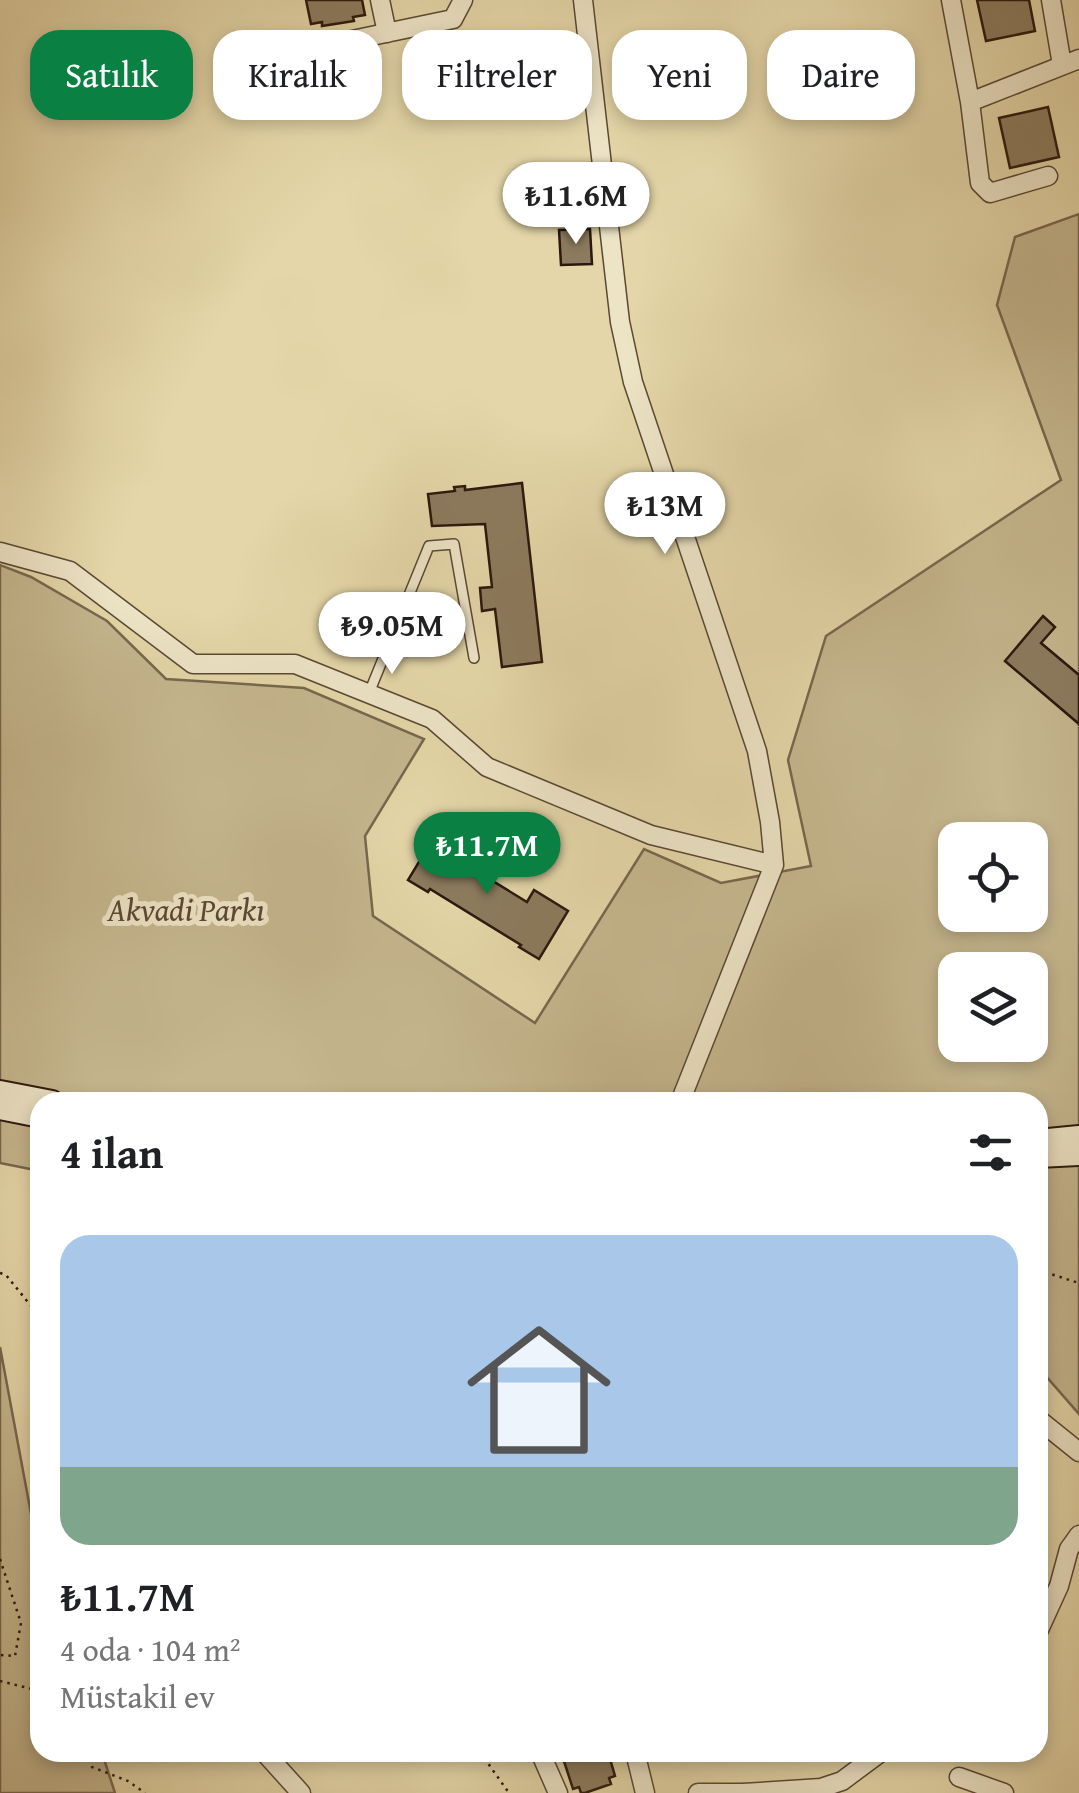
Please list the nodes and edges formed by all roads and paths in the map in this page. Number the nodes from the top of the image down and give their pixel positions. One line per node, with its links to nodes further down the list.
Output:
1 (380, 0): 6 (street)
2 (463, 0): 6 (street)
3 (582, 0): 14 (street)
4 (952, 0): 9 (street)
5 (1051, 0): 8 (street)
6 (387, 33): 7 (street)
7 (382, 34)
8 (1071, 62): 9 (street)
9 (970, 102): 10 (street)
10 (1048, 176)
11 (0, 552): 13 (street)
12 (474, 658): 13 (lane)
13 (369, 694): 14 (street)
14 (774, 866): 16 (street)
15 (0, 1092): 17 (main road)
16 (684, 1092)
17 (30, 1098)
18 (0, 1108): 19 (main road)
19 (30, 1114)
20 (1079, 1137): 21 (main road)
21 (1048, 1139)
22 (1079, 1154): 23 (main road)
23 (1048, 1156)
24 (0, 1273): 27 (path)
25 (1048, 1273): 26 (path)
26 (1079, 1283)
27 (30, 1305)
28 (1048, 1427): 29 (street)
29 (1079, 1452)
30 (1079, 1534): 32 (street)
31 (0, 1559): 34 (path)
32 (1072, 1571): 33 (street)
33 (1048, 1610)
34 (0, 1656)
35 (0, 1681): 36 (path)
36 (30, 1688)
37 (90, 1762): 44 (path)
38 (273, 1762): 45 (street)
39 (487, 1762): 46 (path)
40 (544, 1762): 47 (street)
41 (637, 1762): 48 (street)
42 (868, 1762): 50 (street)
43 (959, 1777): 51 (street)
44 (144, 1793)
45 (301, 1793)
46 (509, 1793)
47 (558, 1793)
48 (645, 1793)
49 (698, 1793): 50 (street)
50 (742, 1793)
51 (1004, 1793)

